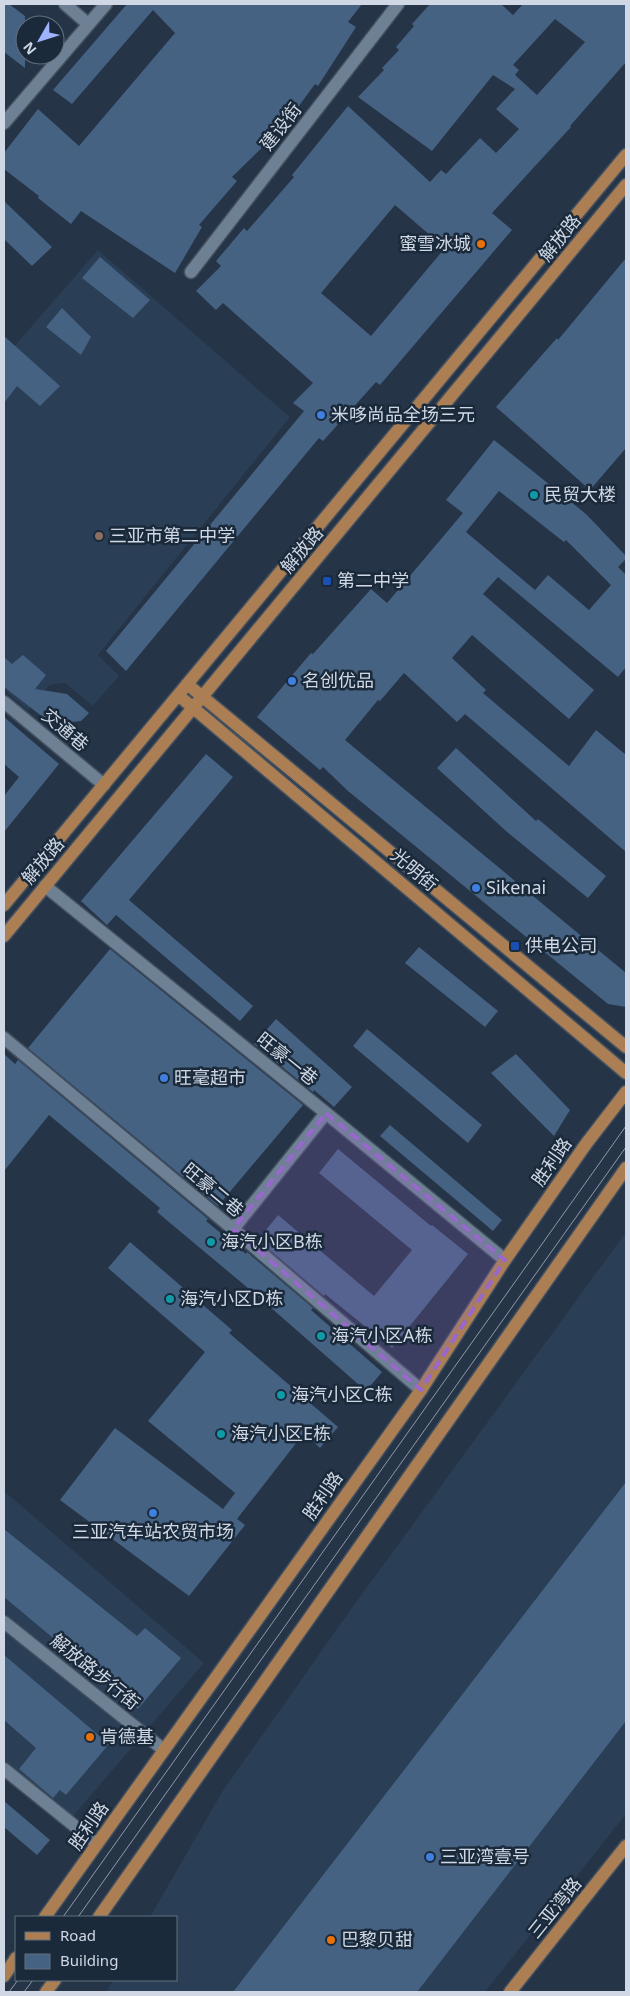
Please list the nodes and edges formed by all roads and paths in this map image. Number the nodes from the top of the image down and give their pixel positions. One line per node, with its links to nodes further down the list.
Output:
1 (65, 4): 4 (street)
2 (106, 4): 4 (street)
3 (398, 4): 8 (street, 建设街)
4 (88, 24): 5 (street)
5 (4, 123)
6 (626, 155): 9 (main road, 解放路)
7 (626, 185): 11 (main road, 解放路)
8 (191, 272)
9 (187, 684): 10 (main road, 解放路); 11 (main road, 光明街)
10 (178, 695): 13 (main road, 光明街); 14 (main road, 解放路)
11 (203, 697): 13 (main road, 解放路); 19 (main road, 光明街)
12 (4, 702): 14 (street, 交通巷)
13 (194, 708): 15 (main road, 解放路); 20 (main road, 光明街)
14 (104, 785): 16 (main road, 解放路)
15 (45, 886): 17 (main road, 解放路); 22 (street, 旺豪一巷)
16 (4, 905)
17 (4, 936)
18 (4, 1038): 24 (street, 旺豪二巷)
19 (626, 1047)
20 (626, 1073)
21 (626, 1092): 25 (main road, 胜利路)
22 (326, 1113): 24 (street); 25 (street, 旺豪一巷)
23 (626, 1168): 33 (main road)
24 (233, 1229): 26 (street, 旺豪二巷)
25 (505, 1260): 26 (main road, 胜利路)
26 (420, 1390): 28 (main road, 胜利路)
27 (4, 1622): 28 (street, 解放路步行街)
28 (164, 1750): 30 (main road, 胜利路)
29 (4, 1768): 30 (street)
30 (97, 1844): 32 (main road, 胜利路)
31 (626, 1846): 38 (main road, 三亚湾路)
32 (46, 1916)
33 (99, 1916)
34 (15, 1960): 35 (main road)
35 (4, 1976)
36 (53, 1981): 37 (main road)
37 (46, 1992)
38 (510, 1992)

